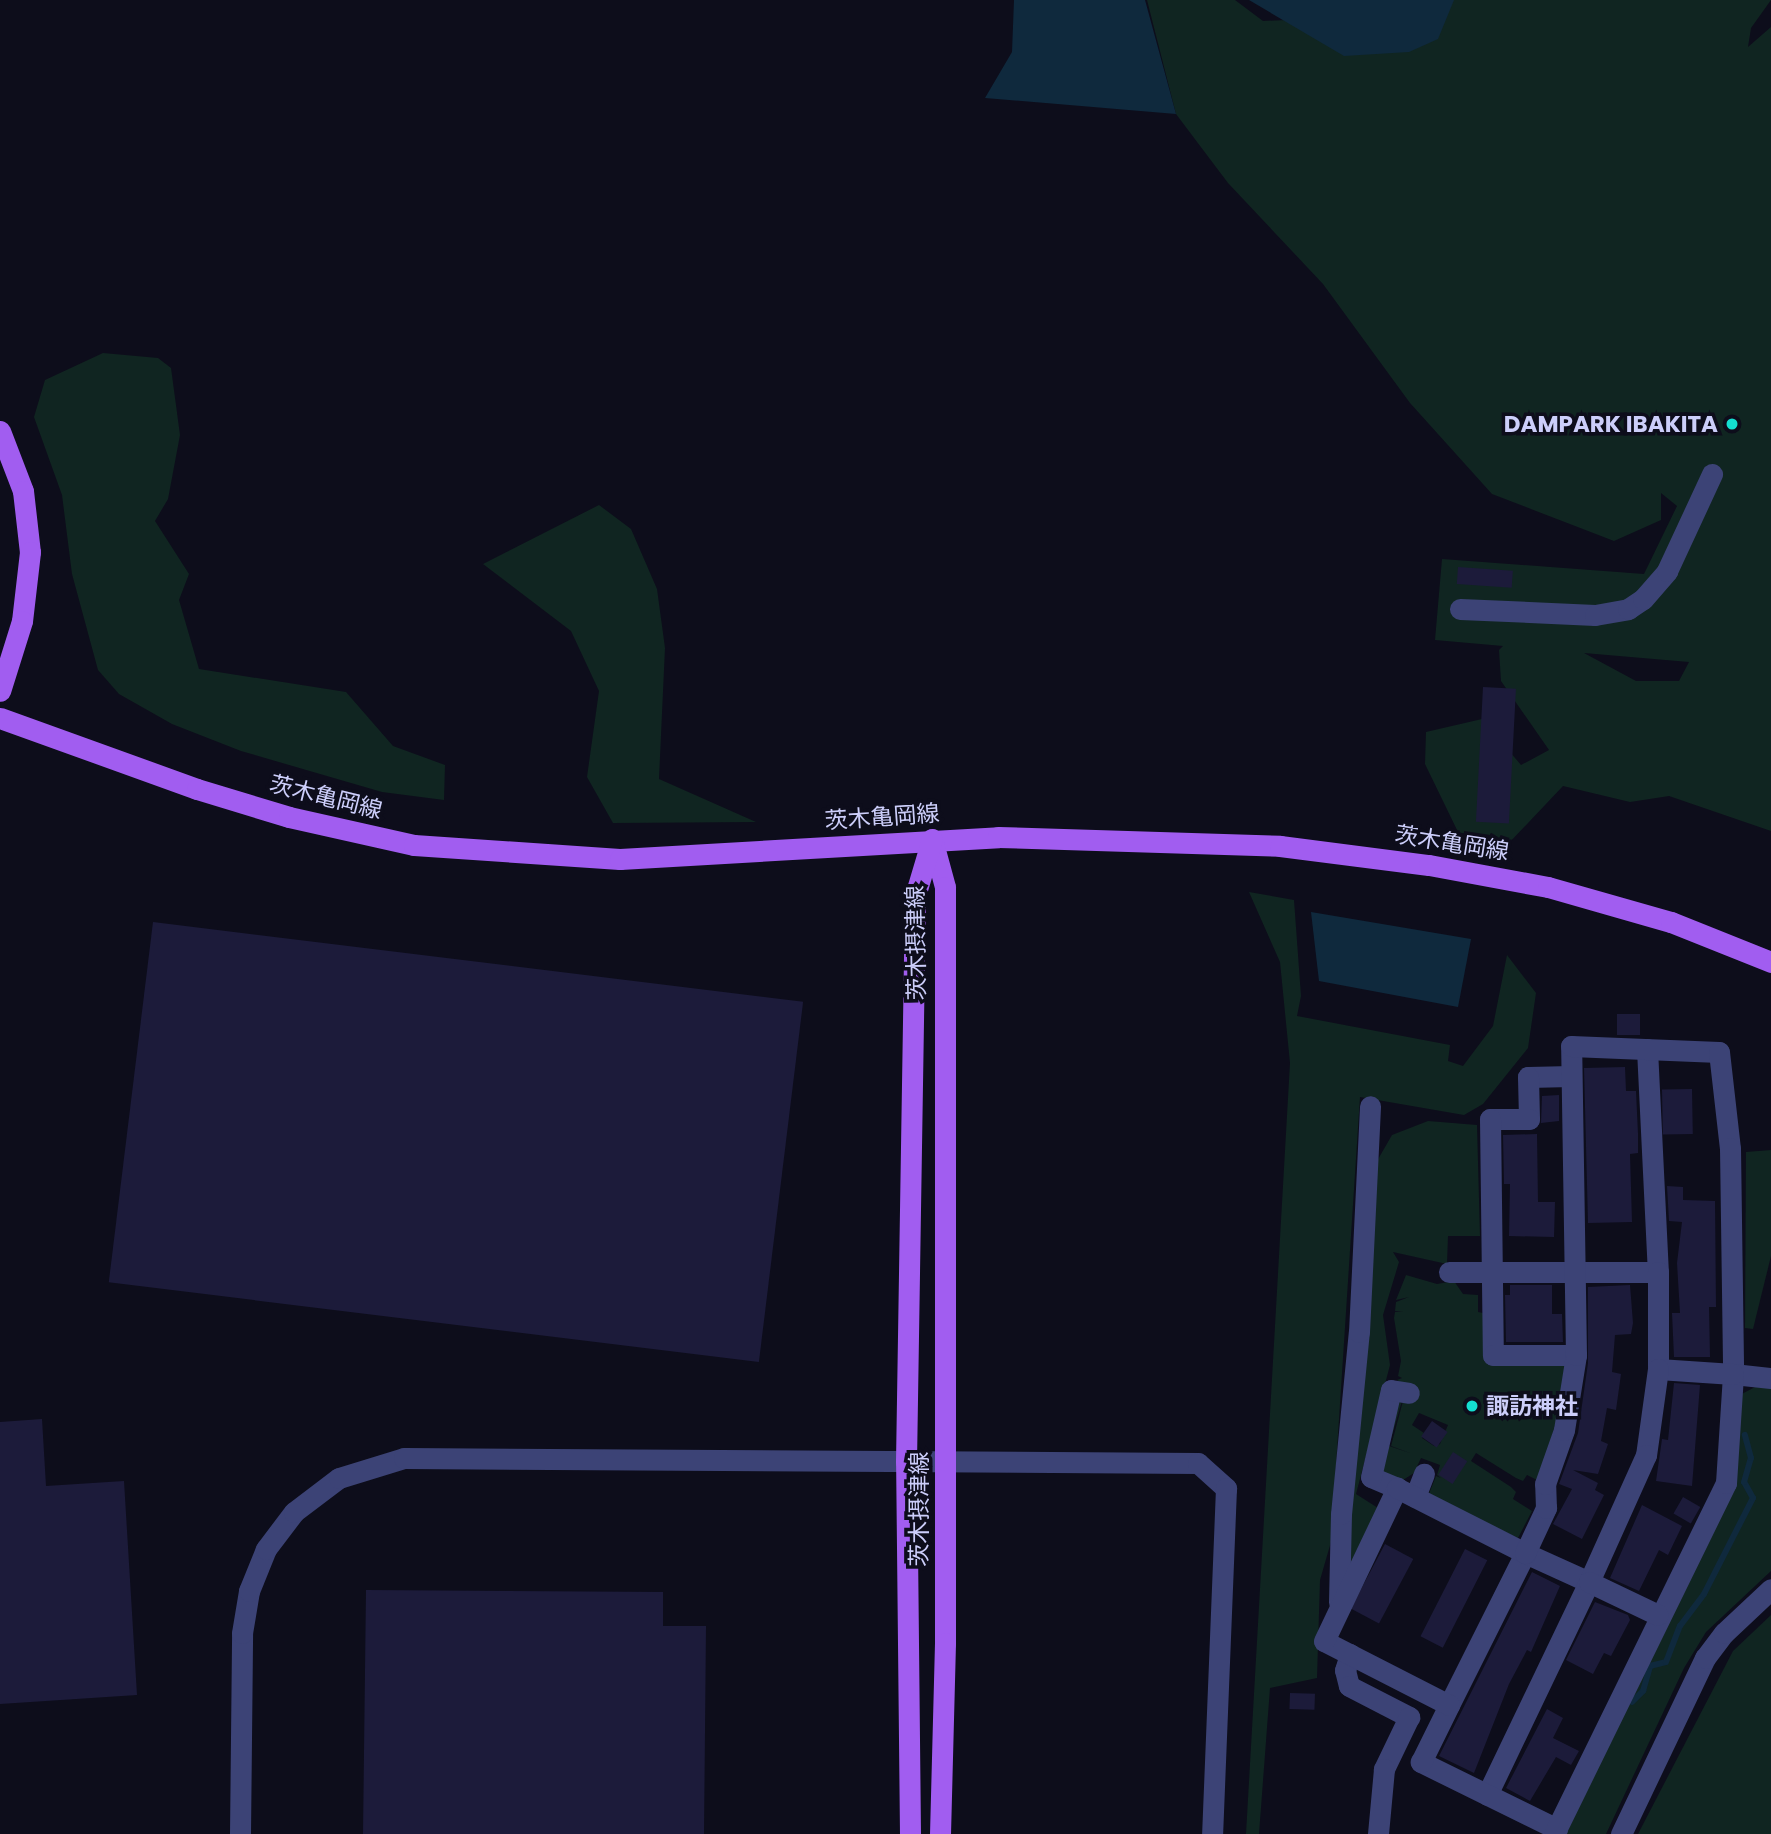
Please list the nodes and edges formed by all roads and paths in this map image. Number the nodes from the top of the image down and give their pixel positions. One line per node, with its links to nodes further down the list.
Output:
1 (4, 440): 4 (main road)
2 (1713, 474): 3 (street)
3 (1460, 609)
4 (0, 691)
5 (0, 719): 6 (main road, 茨木亀岡線)
6 (932, 839): 7 (main road, 茨木亀岡線); 20 (main road, 茨木摂津線); 21 (main road, 茨木摂津線)
7 (1771, 962)
8 (1647, 1049): 9 (street); 14 (street); 17 (street)
9 (1571, 1076): 11 (street); 13 (street)
10 (1365, 1116): 27 (street)
11 (1576, 1271): 13 (street); 14 (street); 15 (street)
12 (1449, 1272): 13 (street)
13 (1493, 1272): 15 (street)
14 (1658, 1272): 16 (street)
15 (1576, 1355): 24 (street)
16 (1658, 1369): 17 (street); 25 (street)
17 (1733, 1374): 18 (street); 28 (street)
18 (1771, 1378)
19 (1409, 1393): 23 (street)
20 (905, 1462): 21 (street); 33 (street); 34 (main road, 茨木摂津線)
21 (946, 1463): 35 (main road, 茨木摂津線); 36 (street)
22 (1424, 1474): 23 (street)
23 (1406, 1493): 24 (street); 27 (street)
24 (1525, 1553): 25 (street); 30 (street)
25 (1589, 1582): 28 (street); 31 (street)
26 (1771, 1590): 38 (street)
27 (1339, 1611): 29 (street)
28 (1658, 1615): 32 (street)
29 (1350, 1654): 30 (street); 37 (street)
30 (1449, 1705): 31 (street)
31 (1487, 1795): 32 (street)
32 (1555, 1831)
33 (240, 1834)
34 (910, 1834)
35 (940, 1834)
36 (1212, 1834)
37 (1378, 1834)
38 (1621, 1834)

